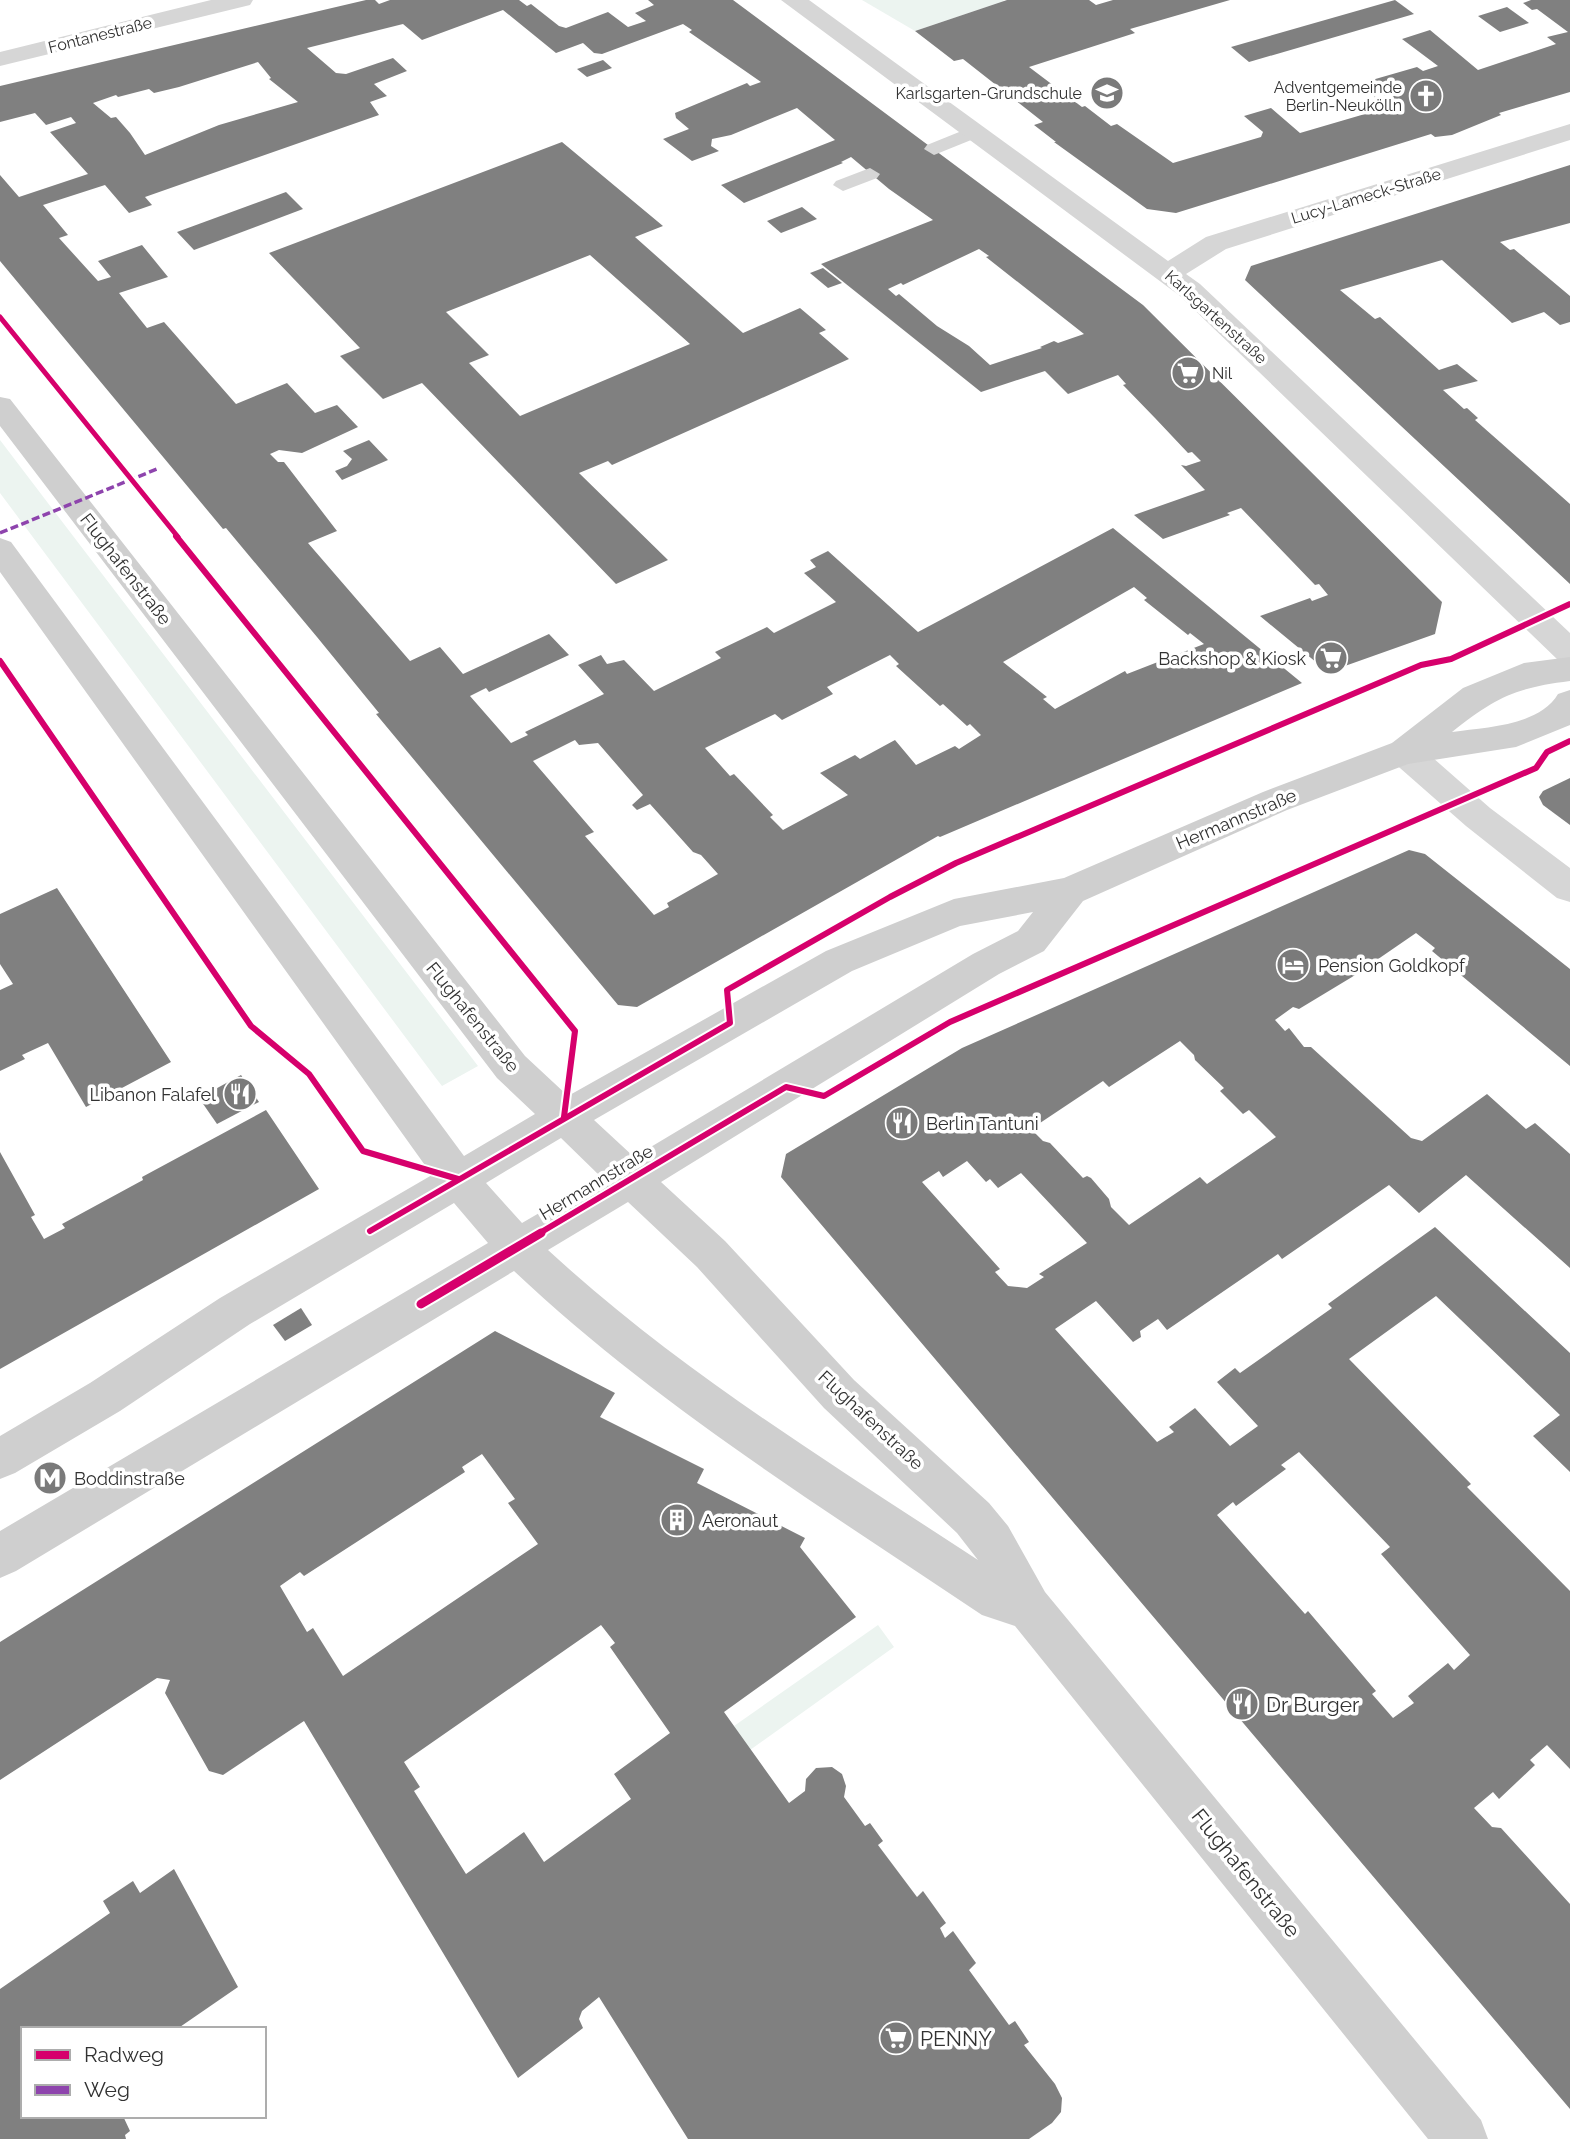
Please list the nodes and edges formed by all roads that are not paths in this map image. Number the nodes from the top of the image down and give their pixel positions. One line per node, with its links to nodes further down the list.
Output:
1 (241, 0): 3 (street, Fontanestraße)
2 (793, 0): 4 (street, Karlsgartenstraße)
3 (0, 59)
4 (974, 132): 6 (lane); 9 (street, Karlsgartenstraße)
5 (1570, 132): 9 (street, Lucy-Lameck-Straße)
6 (934, 149)
7 (870, 174): 8 (lane)
8 (843, 185)
9 (1168, 273): 12 (street, Karlsgartenstraße)
10 (0, 406): 18 (main road, Flughafenstraße)
11 (0, 549): 19 (main road)
12 (1570, 652)
13 (1570, 669): 15 (main road, Hermannstraße)
14 (1570, 702): 15 (main road, Hermannstraße)
15 (1404, 752): 16 (street); 17 (main road, Hermannstraße)
16 (1570, 888)
17 (1070, 891): 18 (main road, Hermannstraße); 20 (main road, Hermannstraße)
18 (564, 1117): 19 (main road, Hermannstraße); 20 (main road, Flughafenstraße)
19 (458, 1179): 21 (main road); 22 (main road, Hermannstraße)
20 (631, 1179): 21 (main road, Hermannstraße); 24 (main road, Flughafenstraße)
21 (517, 1247): 23 (main road, Hermannstraße); 24 (main road)
22 (0, 1460)
23 (0, 1556)
24 (1029, 1608): 25 (main road, Flughafenstraße)
25 (1462, 2139)

